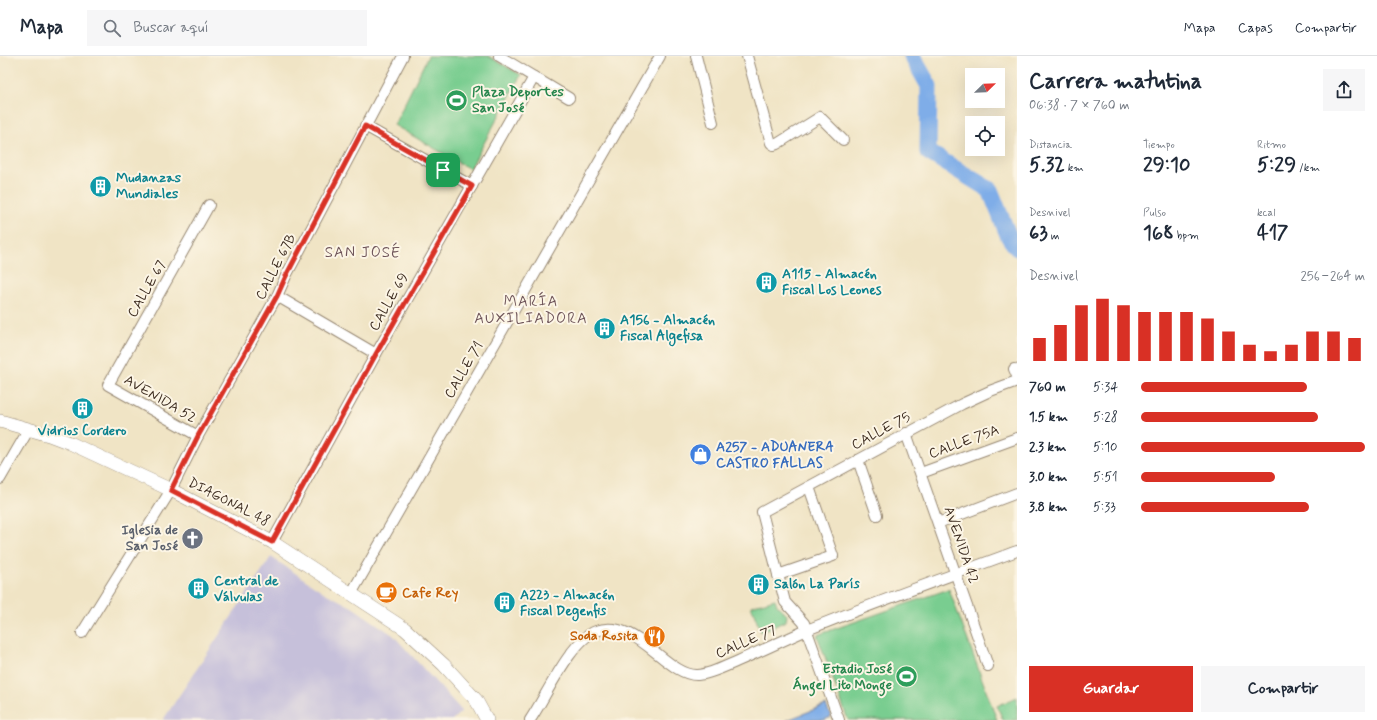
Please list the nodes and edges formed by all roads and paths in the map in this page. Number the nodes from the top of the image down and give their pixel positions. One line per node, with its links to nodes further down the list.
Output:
1 (403, 56): 9 (street, CALLE 67B)
2 (499, 56): 6 (street)
3 (660, 56): 34 (street, CALLE 71)
4 (696, 56): 8 (street)
5 (747, 56): 10 (street)
6 (534, 77): 7 (street); 11 (street, CALLE 69)
7 (569, 98)
8 (713, 124)
9 (365, 126): 11 (street); 13 (street, CALLE 67B)
10 (843, 140)
11 (472, 186): 14 (street, CALLE 69)
12 (209, 205): 16 (street, CALLE 67)
13 (277, 296): 14 (street); 20 (street, CALLE 67B)
14 (376, 354): 30 (street, CALLE 69)
15 (1017, 381): 19 (street, CALLE 75)
16 (108, 385): 20 (street, AVENIDA 52)
17 (0, 420): 18 (street, DIAGONAL 48)
18 (28, 429): 24 (street); 26 (street, DIAGONAL 48)
19 (906, 433): 22 (street, CALLE 75); 23 (street, AVENIDA 42)
20 (198, 436): 26 (street, CALLE 67B)
21 (1017, 438): 23 (street, CALLE 75A)
22 (858, 460): 25 (street, CALLE 75); 28 (street)
23 (921, 473): 29 (street, AVENIDA 42)
24 (0, 479)
25 (809, 487): 33 (street, CALLE 75); 33 (street)
26 (171, 490): 30 (street, DIAGONAL 48); 36 (street)
27 (1017, 493): 29 (street)
28 (877, 515)
29 (938, 523): 32 (street, AVENIDA 42)
30 (272, 542): 34 (street, DIAGONAL 48)
31 (1017, 551): 32 (street, CALLE 77)
32 (956, 574): 35 (street, CALLE 77); 37 (street, AVENIDA 42)
33 (778, 575): 35 (street)
34 (351, 594): 38 (street, DIAGONAL 48)
35 (806, 630): 39 (street, CALLE 77); 40 (street)
36 (82, 633)
37 (988, 666)
38 (488, 720)
39 (530, 720)
40 (839, 720)

